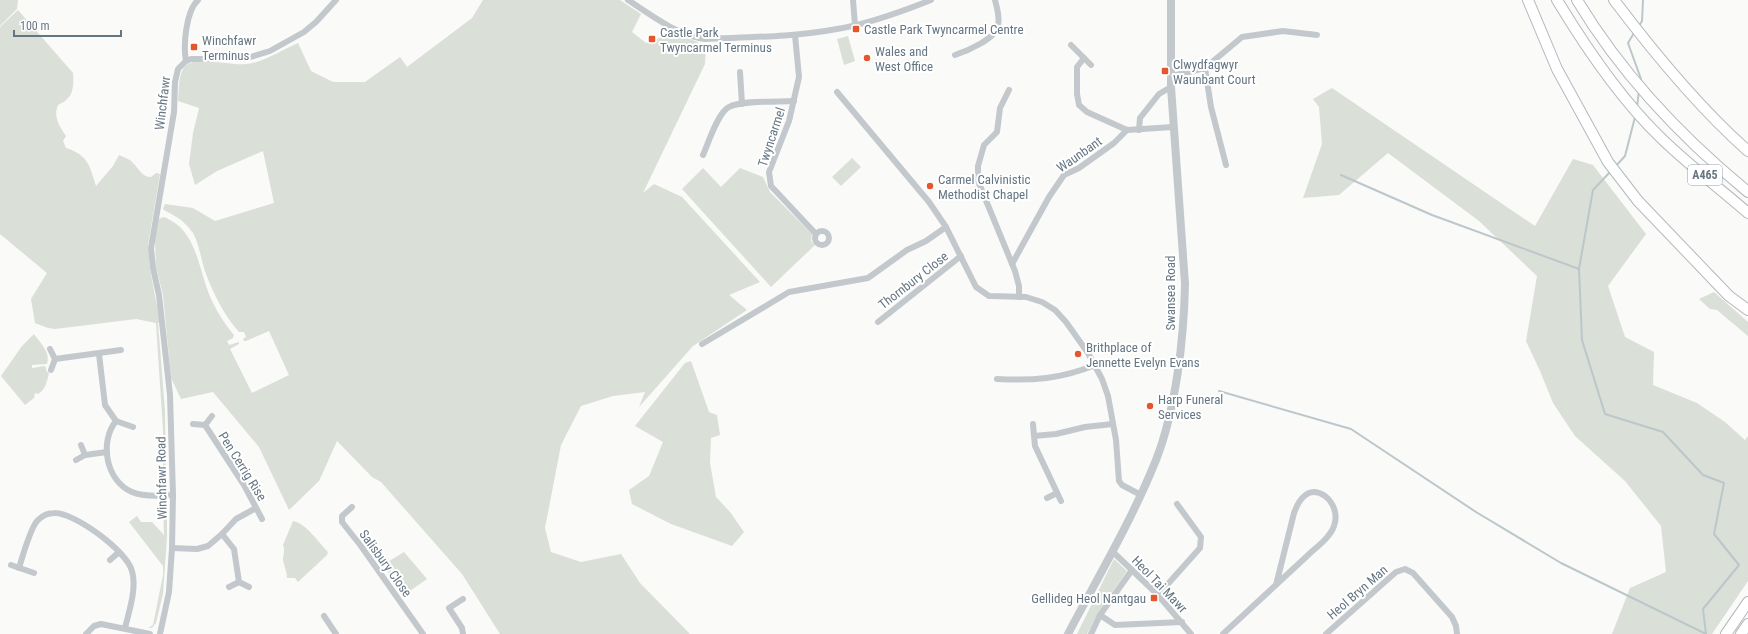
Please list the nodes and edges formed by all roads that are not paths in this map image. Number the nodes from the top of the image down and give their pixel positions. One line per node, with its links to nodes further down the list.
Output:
1 (198, 0): 18 (street)
2 (336, 0): 18 (street)
3 (628, 0): 13 (street)
4 (853, 0): 12 (street)
5 (931, 0): 12 (street)
6 (995, 0): 16 (street)
7 (1171, 0): 22 (street, Swansea Road)
8 (1528, 0): 41 (highway)
9 (1557, 0): 35 (highway, A465)
10 (1577, 0): 34 (highway, A465)
11 (1614, 0): 31 (highway)
12 (855, 25): 13 (street)
13 (795, 35): 26 (street, Twyncarmel)
14 (1317, 35): 20 (street)
15 (1071, 45): 17 (street)
16 (955, 55)
17 (1084, 58): 19 (street); 29 (street)
18 (186, 61): 42 (street, Winchfawr)
19 (1091, 65)
20 (1205, 68): 22 (street); 33 (street)
21 (740, 72): 27 (street)
22 (1172, 76): 23 (street, Swansea Road)
23 (1171, 87): 28 (street, Swansea Road); 30 (street)
24 (1009, 90): 39 (street)
25 (837, 92): 36 (street)
26 (794, 101): 27 (street, Twyncarmel); 37 (street, Twyncarmel)
27 (742, 104): 32 (street, Twyncarmel)
28 (1173, 127): 30 (street); 66 (street, Swansea Road)
29 (1127, 130): 30 (street); 39 (street, Waunbant)
30 (1139, 130)
31 (1748, 151)
32 (703, 155)
33 (1226, 165)
34 (1748, 192)
35 (1748, 212)
36 (946, 228): 38 (street); 44 (street)
37 (816, 234)
38 (961, 256): 40 (street); 43 (street, Thornbury Close)
39 (1012, 264): 40 (street)
40 (1020, 297): 49 (street)
41 (1748, 310)
42 (162, 320): 65 (street, Winchfawr Road)
43 (878, 322)
44 (702, 344)
45 (50, 349): 48 (street)
46 (121, 350): 47 (street)
47 (99, 354): 48 (street); 53 (street)
48 (55, 359): 50 (street)
49 (1095, 365): 51 (street); 56 (street)
50 (50, 370)
51 (997, 379)
52 (212, 416): 57 (street, Pen Cerrig Rise)
53 (116, 421): 58 (street); 61 (street)
54 (193, 424): 57 (street, Pen Cerrig Rise)
55 (1033, 424): 59 (street)
56 (1114, 424): 59 (street); 66 (street)
57 (205, 425): 71 (street, Pen Cerrig Rise)
58 (133, 426)
59 (1034, 436): 64 (street)
60 (81, 445): 62 (street)
61 (107, 452): 62 (street); 65 (street)
62 (85, 455): 63 (street)
63 (76, 460)
64 (1057, 494): 67 (street); 68 (street)
65 (173, 495): 74 (street, Winchfawr Road)
66 (1141, 495): 75 (street, Swansea Road)
67 (1047, 498)
68 (1061, 501)
69 (1177, 504): 86 (street)
70 (352, 507): 98 (street, Salisbury Close)
71 (256, 508): 72 (street, Pen Cerrig Rise); 73 (street)
72 (262, 520)
73 (222, 534): 74 (street); 82 (street)
74 (172, 548): 96 (street, Winchfawr Road)
75 (1112, 551): 80 (street, Heol Tai Mawr); 100 (street, Swansea Road)
76 (119, 552): 77 (street); 79 (street); 93 (street)
77 (110, 560)
78 (11, 565): 79 (street)
79 (19, 568): 81 (street)
80 (1132, 570): 86 (street, Heol Tai Mawr); 89 (street)
81 (34, 573)
82 (239, 582): 84 (street); 85 (street)
83 (1276, 585): 83 (street); 103 (street)
84 (229, 587)
85 (249, 587)
86 (1158, 595): 91 (street, Heol Tai Mawr)
87 (463, 599): 99 (street)
88 (1748, 602): 106 (highway)
89 (1100, 615): 91 (street); 101 (street)
90 (324, 616): 97 (street)
91 (1182, 622): 102 (street, Heol Tai Mawr)
92 (1748, 624): 107 (highway)
93 (125, 628): 94 (street); 95 (street)
94 (86, 634)
95 (150, 634)
96 (160, 634)
97 (336, 634)
98 (423, 634)
99 (463, 634)
100 (1068, 634)
101 (1091, 634)
102 (1191, 634)
103 (1223, 634)
104 (1326, 634): 105 (street, Heol Bryn Man)
105 (1457, 634)
106 (1726, 634)
107 (1741, 634)

